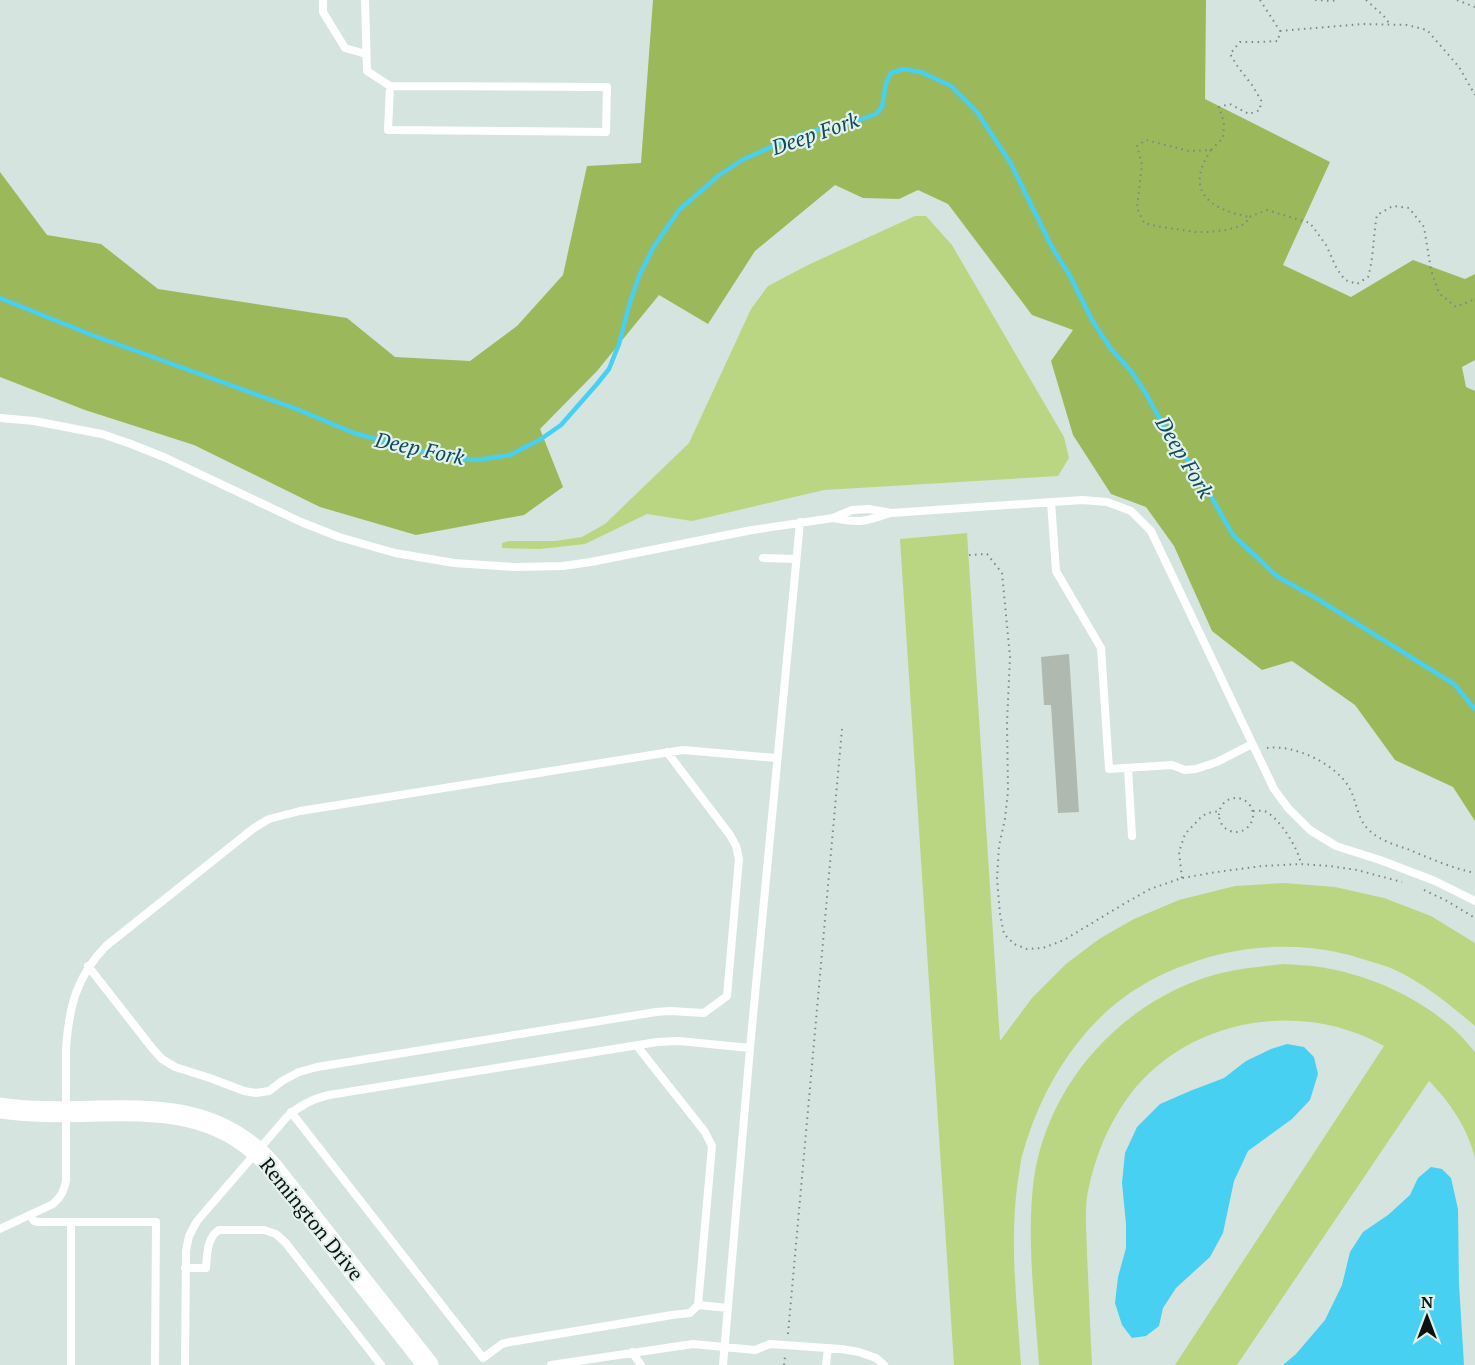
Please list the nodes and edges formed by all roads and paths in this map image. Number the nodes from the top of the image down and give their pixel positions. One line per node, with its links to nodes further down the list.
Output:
1 (323, 0): 11 (lane)
2 (364, 0): 11 (lane)
3 (1260, 0): 10 (path)
4 (1315, 0): 5 (path)
5 (1335, 0)
6 (1366, 0): 9 (path)
7 (1457, 0): 8 (path)
8 (1475, 7)
9 (1390, 24): 10 (path); 13 (path)
10 (1280, 31): 14 (path)
11 (366, 54): 12 (lane)
12 (390, 86): 12 (lane)
13 (1475, 95)
14 (1211, 150): 15 (path); 15 (path)
15 (1249, 217): 16 (path)
16 (1475, 299)
17 (0, 418): 19 (lane)
18 (1052, 502): 19 (lane); 23 (lane); 26 (lane)
19 (800, 522): 21 (lane)
20 (763, 558): 21 (lane)
21 (796, 559): 25 (lane)
22 (842, 729): 49 (path)
23 (1254, 748): 26 (lane); 31 (path); 33 (lane)
24 (666, 752): 25 (lane); 34 (lane); 34 (lane)
25 (777, 758): 36 (lane)
26 (1128, 768): 29 (lane)
27 (1220, 811): 28 (path); 28 (path); 32 (path)
28 (1253, 812): 30 (path)
29 (1132, 836)
30 (1302, 864)
31 (1475, 873)
32 (1182, 878)
33 (1475, 901)
34 (88, 966): 38 (lane)
35 (638, 1046): 36 (lane); 40 (lane); 47 (lane)
36 (750, 1048): 48 (lane)
37 (0, 1108): 39 (street, Remington Drive)
38 (67, 1111): 39 (street, Remington Drive); 42 (street, Remington Drive); 43 (lane)
39 (22, 1112): 41 (street, Remington Drive)
40 (291, 1112): 42 (lane); 47 (lane)
41 (0, 1116)
42 (257, 1151): 46 (lane); 57 (street, Remington Drive)
43 (30, 1215): 44 (lane); 45 (lane)
44 (71, 1222): 53 (lane); 54 (lane)
45 (0, 1228)
46 (185, 1268): 55 (lane); 56 (lane)
47 (698, 1305): 48 (lane)
48 (728, 1308): 50 (lane)
49 (788, 1340)
50 (725, 1347): 51 (lane); 52 (lane); 60 (lane)
51 (828, 1348): 61 (lane); 62 (lane)
52 (632, 1352): 58 (lane); 59 (lane)
53 (71, 1365)
54 (155, 1365)
55 (185, 1365)
56 (381, 1365)
57 (428, 1365)
58 (551, 1365)
59 (641, 1365)
60 (723, 1365)
61 (826, 1365)
62 (884, 1365)

